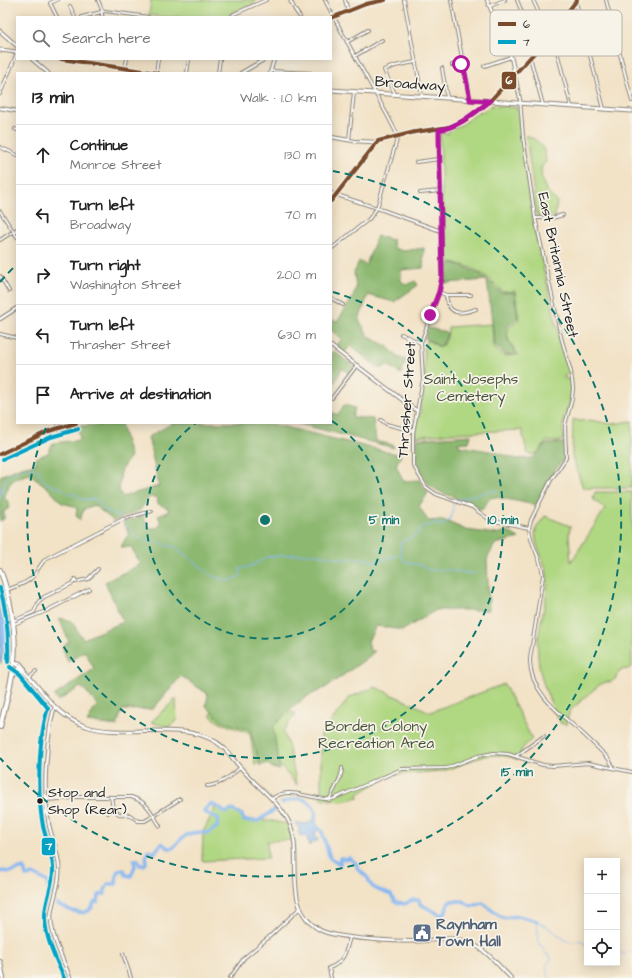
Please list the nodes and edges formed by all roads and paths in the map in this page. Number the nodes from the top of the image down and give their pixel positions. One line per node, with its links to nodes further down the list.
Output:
1 (57, 0): 27 (street)
2 (98, 0): 25 (street)
3 (266, 0): 32 (street)
4 (290, 0): 33 (street)
5 (325, 0): 34 (street)
6 (345, 0): 26 (street)
7 (364, 0): 17 (street)
8 (385, 0): 17 (street)
9 (404, 0): 59 (street)
10 (451, 0): 60 (street)
11 (487, 0): 19 (street, East Britannia Street)
12 (505, 0): 19 (street)
13 (517, 0): 21 (street)
14 (533, 0): 22 (street)
15 (606, 0): 24 (street)
16 (576, 1): 23 (street)
17 (366, 4): 26 (street)
18 (70, 6): 28 (street)
19 (490, 6): 20 (street, East Britannia Street)
20 (492, 10)
21 (521, 10)
22 (537, 10)
23 (569, 10)
24 (609, 10)
25 (103, 11): 29 (street); 30 (street); 31 (street)
26 (348, 11): 35 (street)
27 (56, 16)
28 (75, 16)
29 (86, 16)
30 (102, 16)
31 (133, 16)
32 (232, 16)
33 (299, 16)
34 (331, 16)
35 (332, 18): 39 (street)
36 (0, 30): 40 (street)
37 (368, 30): 39 (street)
38 (382, 40): 44 (street)
39 (347, 42): 44 (street)
40 (16, 45)
41 (0, 50): 42 (main road)
42 (16, 53)
43 (16, 55): 77 (street)
44 (355, 56): 76 (street)
45 (558, 56): 86 (street)
46 (590, 56): 88 (street)
47 (620, 56): 83 (street)
48 (511, 57): 63 (street); 73 (street, East Britannia Street)
49 (530, 57): 73 (street); 85 (street)
50 (33, 60): 66 (street)
51 (68, 60): 61 (main road)
52 (96, 60): 61 (street)
53 (127, 60): 64 (street)
54 (158, 60): 68 (street)
55 (189, 60): 69 (street)
56 (220, 60): 70 (street)
57 (263, 60): 71 (street)
58 (274, 60): 72 (street)
59 (415, 62): 78 (street); 79 (street)
60 (463, 63): 62 (street); 81 (street)
61 (95, 64): 64 (main road)
62 (452, 65)
63 (484, 66)
64 (125, 68): 67 (main road)
65 (442, 68): 80 (street)
66 (47, 72)
67 (145, 72)
68 (156, 72)
69 (187, 72)
70 (218, 72)
71 (243, 72)
72 (271, 72)
73 (515, 75): 82 (street); 84 (street, East Britannia Street)
74 (332, 90): 75 (main road, Broadway)
75 (354, 92): 76 (main road, Broadway); 94 (street)
76 (376, 93): 78 (main road, Broadway); 92 (street)
77 (0, 94)
78 (396, 94): 79 (main road, Broadway)
79 (422, 96): 80 (main road, Broadway)
80 (447, 98): 81 (main road, Broadway)
81 (470, 100): 82 (main road, Broadway)
82 (490, 101): 84 (main road, Broadway); 91 (street)
83 (632, 101)
84 (520, 103): 85 (main road, Broadway); 108 (street, East Britannia Street)
85 (542, 105): 86 (main road, Broadway)
86 (572, 106): 88 (main road, Broadway)
87 (0, 108): 89 (street)
88 (604, 109): 90 (main road, Broadway)
89 (16, 111)
90 (632, 111)
91 (439, 130): 92 (street); 98 (street, Thrasher Street)
92 (398, 136): 95 (street); 105 (street)
93 (332, 137): 94 (street)
94 (349, 140): 95 (street)
95 (378, 141): 103 (street)
96 (0, 147): 97 (street)
97 (16, 155)
98 (439, 158): 99 (street); 100 (street, Thrasher Street)
99 (416, 162)
100 (440, 191): 102 (street); 111 (street, Thrasher Street)
101 (332, 193): 103 (street)
102 (420, 193)
103 (336, 195): 104 (street); 105 (street)
104 (332, 200)
105 (378, 208): 111 (street); 114 (street)
106 (0, 211): 110 (street)
107 (563, 215): 108 (street)
108 (535, 218): 140 (street, East Britannia Street)
109 (16, 230): 110 (street)
110 (13, 231): 112 (street); 113 (street)
111 (441, 231): 117 (street, Thrasher Street)
112 (16, 236)
113 (0, 240)
114 (332, 248)
115 (0, 276): 116 (street)
116 (9, 290)
117 (439, 292): 119 (street); 128 (street, Thrasher Street)
118 (471, 294): 119 (street)
119 (446, 295): 123 (street)
120 (332, 299): 121 (street)
121 (343, 305)
122 (16, 309): 124 (street)
123 (476, 310)
124 (0, 319)
125 (0, 334): 127 (street)
126 (401, 334): 128 (street)
127 (16, 338)
128 (421, 342): 132 (street, Thrasher Street)
129 (332, 347): 130 (street)
130 (357, 366): 131 (street); 132 (street)
131 (332, 398)
132 (417, 411): 137 (street, Thrasher Street)
133 (381, 420): 137 (street)
134 (58, 424): 136 (street)
135 (72, 424): 136 (street)
136 (59, 427): 138 (street)
137 (413, 431): 140 (street, Thrasher Street)
138 (0, 454)
139 (152, 511): 144 (street)
140 (528, 528): 156 (street)
141 (98, 569): 145 (street)
142 (0, 570): 144 (highway)
143 (89, 589): 145 (street)
144 (7, 590): 145 (highway)
145 (12, 623): 146 (highway)
146 (14, 662): 147 (street); 149 (street); 150 (highway)
147 (24, 670): 150 (highway); 151 (street)
148 (36, 671): 149 (street)
149 (30, 676): 151 (street)
150 (11, 678): 153 (highway)
151 (34, 683): 152 (street)
152 (55, 707): 158 (street); 164 (street)
153 (0, 727)
154 (544, 736): 155 (street)
155 (516, 756): 157 (street); 167 (street)
156 (608, 758): 157 (street); 160 (street)
157 (607, 767): 160 (street)
158 (240, 768): 162 (street); 166 (street)
159 (342, 768): 167 (street)
160 (614, 768): 161 (street)
161 (632, 772)
162 (207, 786)
163 (111, 797): 164 (street); 168 (street); 170 (street)
164 (45, 799): 177 (street)
165 (180, 799): 170 (street)
166 (272, 800): 167 (street); 172 (street)
167 (329, 800)
168 (113, 810): 169 (street); 170 (street)
169 (108, 813)
170 (154, 815): 171 (street)
171 (160, 826)
172 (300, 908): 173 (street); 179 (street)
173 (350, 936): 180 (street); 181 (street)
174 (123, 954): 178 (street)
175 (0, 962): 176 (highway)
176 (3, 978)
177 (70, 978)
178 (131, 978)
179 (230, 978)
180 (330, 978)
181 (511, 978)

